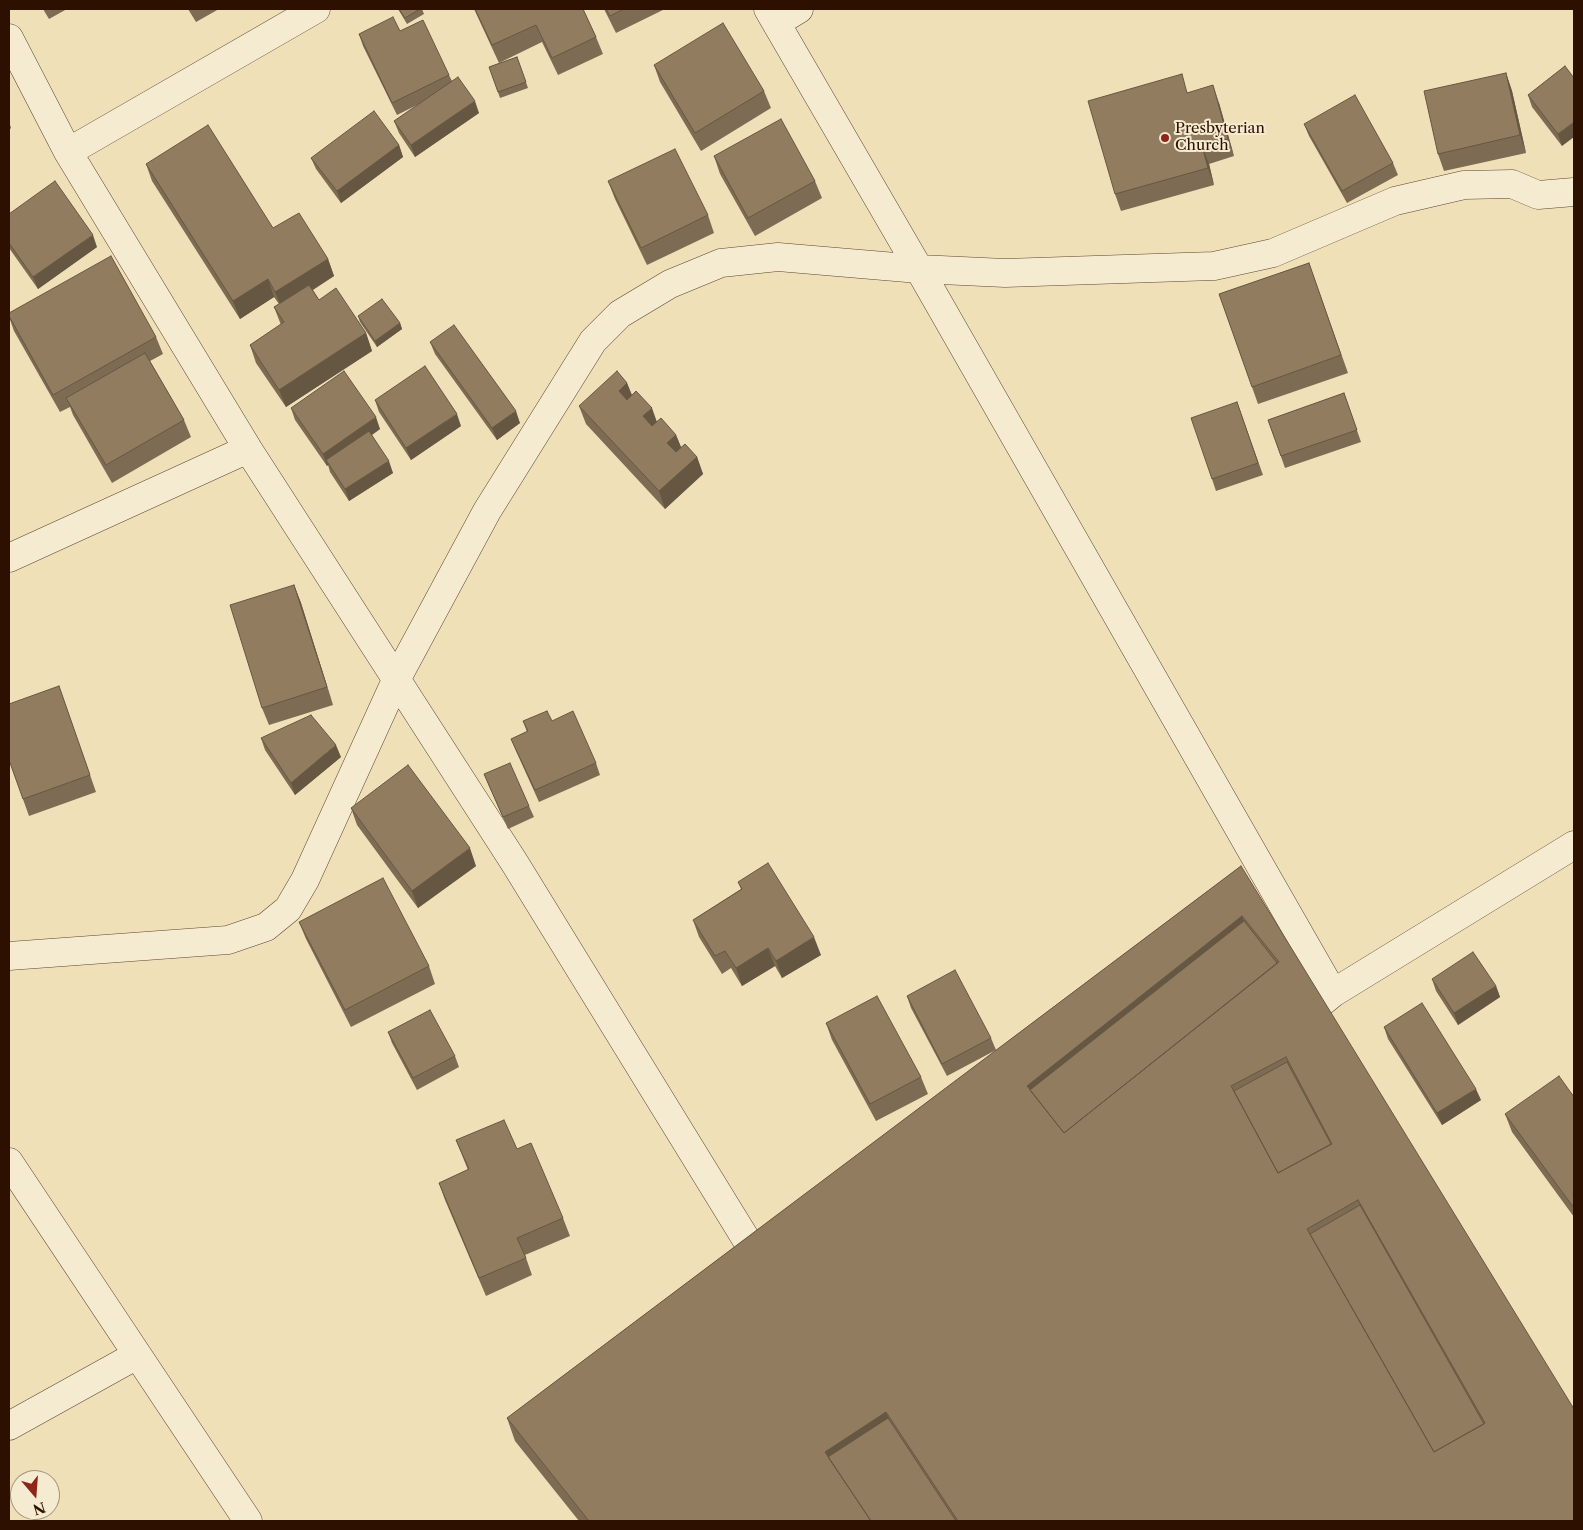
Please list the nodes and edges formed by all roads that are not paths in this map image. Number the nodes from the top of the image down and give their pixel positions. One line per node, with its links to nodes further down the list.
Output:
1 (316, 9): 5 (street)
2 (799, 9): 3 (street)
3 (772, 16): 7 (street)
4 (9, 38): 5 (street)
5 (68, 152): 8 (street)
6 (1574, 192): 7 (street)
7 (920, 269): 10 (street); 13 (street)
8 (248, 449): 9 (street); 10 (street)
9 (9, 558)
10 (396, 678): 12 (street); 16 (street)
11 (1574, 845): 13 (street)
12 (9, 956)
13 (1333, 993): 14 (street)
14 (1271, 1043)
15 (9, 1162): 17 (street)
16 (780, 1292)
17 (137, 1355): 18 (street); 19 (street)
18 (9, 1426)
19 (248, 1521)

